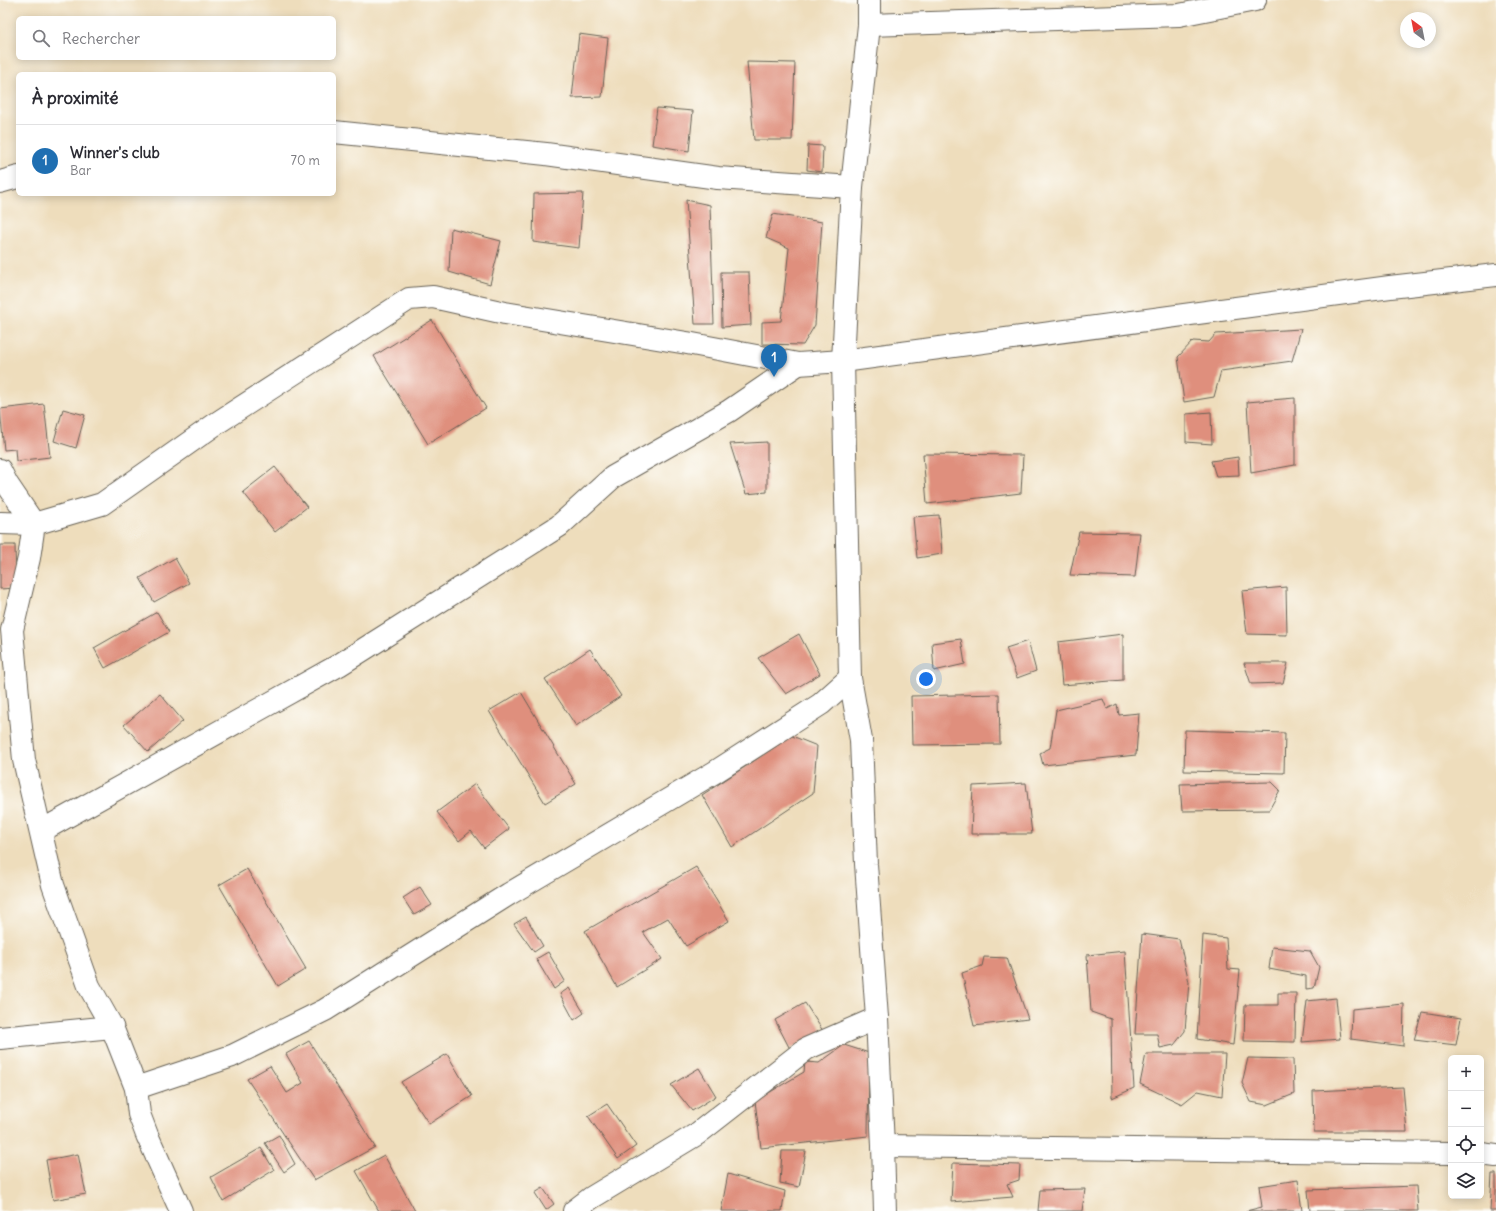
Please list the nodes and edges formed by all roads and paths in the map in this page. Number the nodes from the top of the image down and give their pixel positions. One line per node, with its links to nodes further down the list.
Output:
1 (869, 0): 3 (street)
2 (1255, 0): 3 (street)
3 (869, 25): 7 (street)
4 (336, 132): 7 (street)
5 (16, 178): 6 (street)
6 (0, 182)
7 (852, 187): 9 (street)
8 (1496, 275): 9 (street)
9 (843, 361): 10 (street); 14 (street)
10 (798, 364): 13 (street); 15 (street)
11 (0, 470): 13 (street)
12 (0, 523): 13 (street)
13 (34, 524): 15 (street)
14 (850, 678): 16 (street); 19 (street)
15 (41, 830): 17 (street)
16 (877, 1018): 20 (street); 25 (street)
17 (112, 1026): 18 (street); 19 (street)
18 (0, 1038)
19 (136, 1088): 24 (street)
20 (883, 1146): 21 (street); 26 (street)
21 (1448, 1153)
22 (1484, 1154): 23 (street)
23 (1496, 1156)
24 (181, 1211)
25 (574, 1211)
26 (885, 1211)

